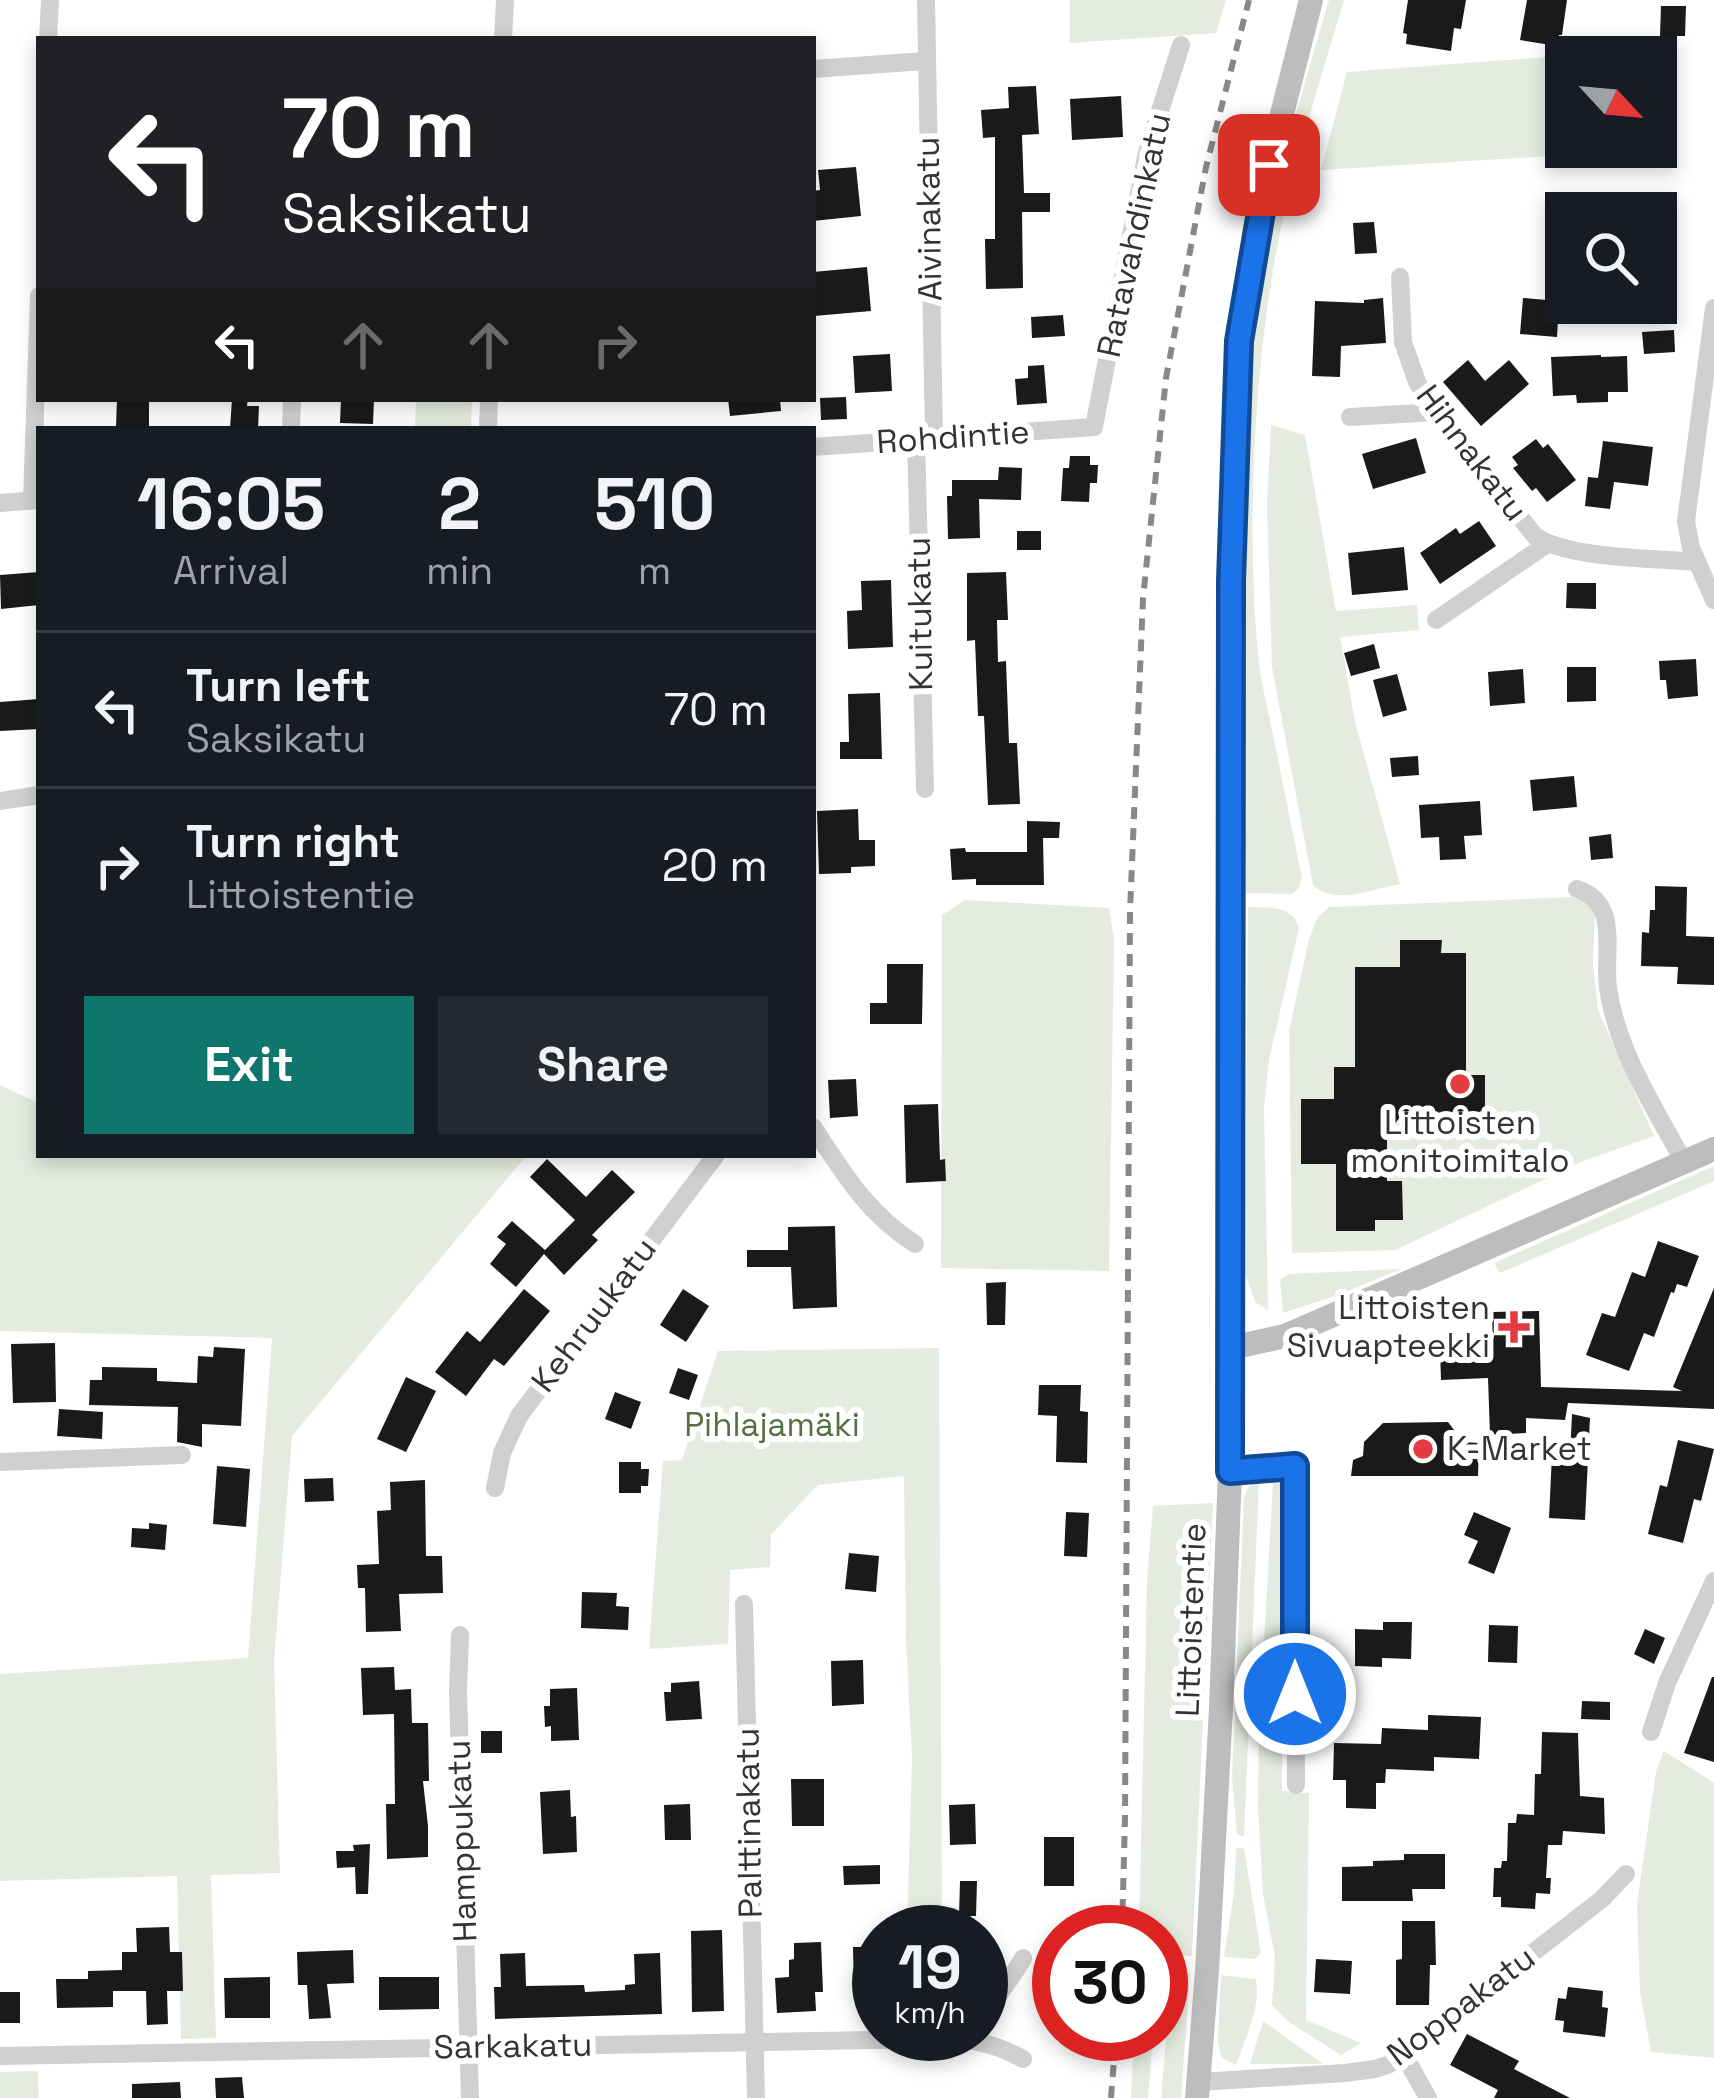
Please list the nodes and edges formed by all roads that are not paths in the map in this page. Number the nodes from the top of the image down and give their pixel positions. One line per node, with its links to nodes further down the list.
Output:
1 (50, 0): 5 (street)
2 (505, 0): 6 (street)
3 (926, 0): 8 (street, Aivinakatu)
4 (1311, 0): 35 (street, Littoistentie)
5 (48, 36)
6 (503, 36)
7 (1181, 45): 14 (street, Ratavahdinkatu)
8 (925, 61): 9 (street); 15 (street, Aivinakatu)
9 (816, 69)
10 (1400, 277): 12 (street, Hihnakatu)
11 (1714, 308): 18 (street)
12 (1436, 412): 13 (street); 22 (street, Hihnakatu)
13 (1350, 417)
14 (1094, 427): 15 (street, Rohdintie)
15 (925, 439): 16 (street, Rohdintie); 26 (street, Kuitukatu)
16 (816, 446)
17 (36, 449): 20 (street)
18 (1692, 459): 19 (street); 23 (street)
19 (1714, 460)
20 (35, 500): 21 (street)
21 (0, 502)
22 (1546, 544): 23 (street, Hihnakatu); 25 (street)
23 (1697, 562): 24 (street)
24 (1714, 600)
25 (1436, 620)
26 (925, 789)
27 (36, 795): 28 (street)
28 (0, 801)
29 (1577, 889): 33 (street)
30 (816, 1131): 34 (street)
31 (1714, 1149): 33 (street)
32 (714, 1158): 39 (street, Kehruukatu)
33 (1684, 1162): 35 (street)
34 (915, 1244)
35 (1231, 1348): 38 (street, Littoistentie)
36 (182, 1455): 37 (street)
37 (0, 1462)
38 (1230, 1471): 44 (street); 55 (street, Littoistentie)
39 (495, 1487)
40 (1714, 1581): 43 (street)
41 (744, 1604): 49 (street, Palttinakatu)
42 (460, 1635): 50 (street, Hamppukatu)
43 (1651, 1732)
44 (1295, 1785)
45 (1626, 1874): 52 (street, Noppakatu)
46 (1023, 1958): 47 (street)
47 (1008, 1983)
48 (852, 2037): 49 (street, Sarkakatu)
49 (754, 2041): 50 (street, Sarkakatu); 57 (street, Palttinakatu)
50 (469, 2047): 53 (street, Sarkakatu); 56 (street, Hamppukatu)
51 (1008, 2051): 54 (street, Sarkakatu)
52 (1404, 2055): 55 (street, Noppakatu); 58 (street)
53 (0, 2056)
54 (1023, 2059)
55 (1198, 2090)
56 (470, 2098)
57 (755, 2098)
58 (1428, 2098)

